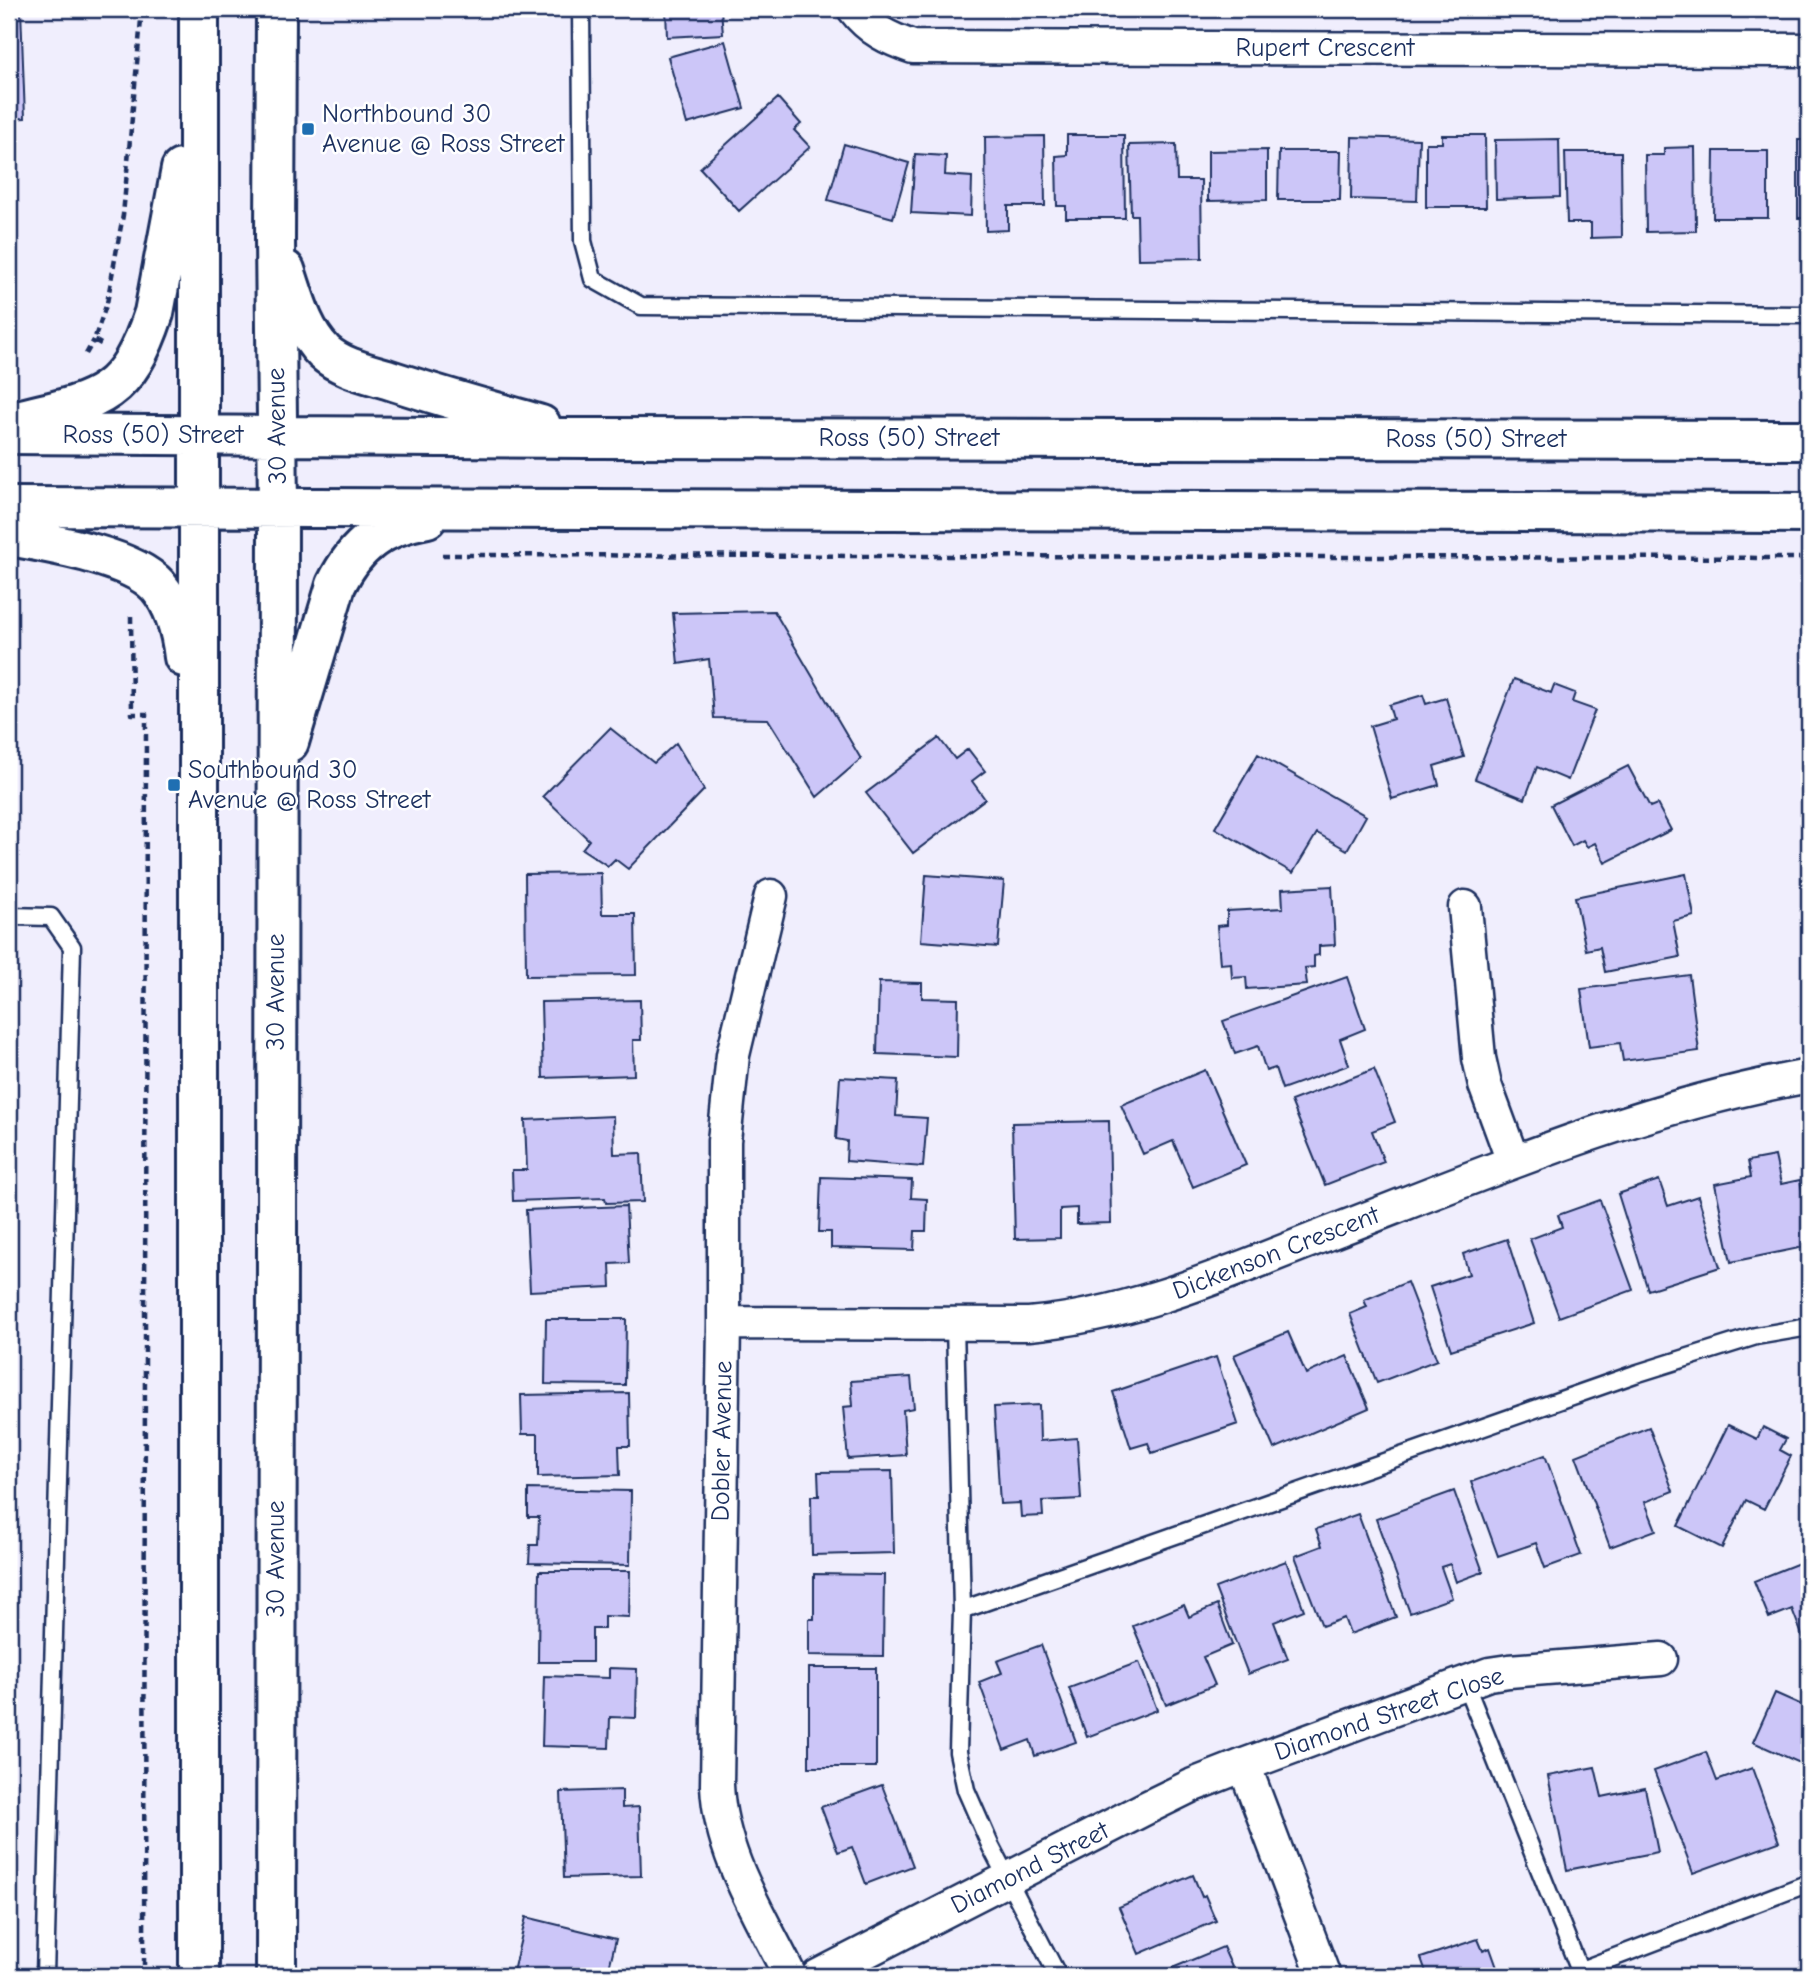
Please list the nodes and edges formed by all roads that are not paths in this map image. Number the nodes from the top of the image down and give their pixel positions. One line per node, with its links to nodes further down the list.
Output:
1 (199, 9): 6 (main road)
2 (276, 9): 7 (main road, 30 Avenue)
3 (581, 9): 8 (lane)
4 (854, 9): 5 (street, Rupert Crescent)
5 (1809, 50)
6 (199, 70): 9 (main road); 11 (main road)
7 (275, 240): 12 (main road, 30 Avenue); 13 (main road)
8 (1809, 315)
9 (9, 422)
10 (9, 434): 11 (main road, Ross (50) Street)
11 (199, 434): 12 (main road, Ross (50) Street); 16 (main road)
12 (276, 435): 13 (main road, Ross (50) Street); 17 (main road, 30 Avenue)
13 (587, 438): 14 (main road, Ross (50) Street)
14 (1809, 440)
15 (9, 507): 16 (main road)
16 (199, 507): 17 (main road); 21 (main road)
17 (278, 507): 18 (main road); 22 (main road, 30 Avenue)
18 (484, 508): 19 (main road); 22 (main road)
19 (1809, 513)
20 (9, 536): 21 (main road)
21 (198, 759): 39 (main road)
22 (276, 782): 40 (main road, 30 Avenue)
23 (771, 896): 28 (street, Dobler Avenue)
24 (1465, 907): 27 (street)
25 (9, 916): 38 (lane)
26 (1809, 1076): 27 (street, Dickenson Crescent)
27 (1513, 1161): 29 (street, Dickenson Crescent)
28 (724, 1323): 29 (street, Dickenson Crescent); 41 (street, Dobler Avenue)
29 (955, 1325): 31 (lane)
30 (1809, 1327): 31 (lane)
31 (962, 1611): 35 (lane)
32 (1661, 1659): 33 (street, Diamond Street Close)
33 (1465, 1683): 34 (street, Diamond Street Close); 37 (lane)
34 (1244, 1765): 35 (street, Diamond Street); 44 (street)
35 (1008, 1879): 42 (street, Diamond Street); 43 (lane)
36 (1809, 1883): 37 (lane)
37 (1582, 1973)
38 (45, 1976)
39 (199, 1976)
40 (276, 1976)
41 (790, 1976)
42 (818, 1976)
43 (1058, 1976)
44 (1324, 1976)

